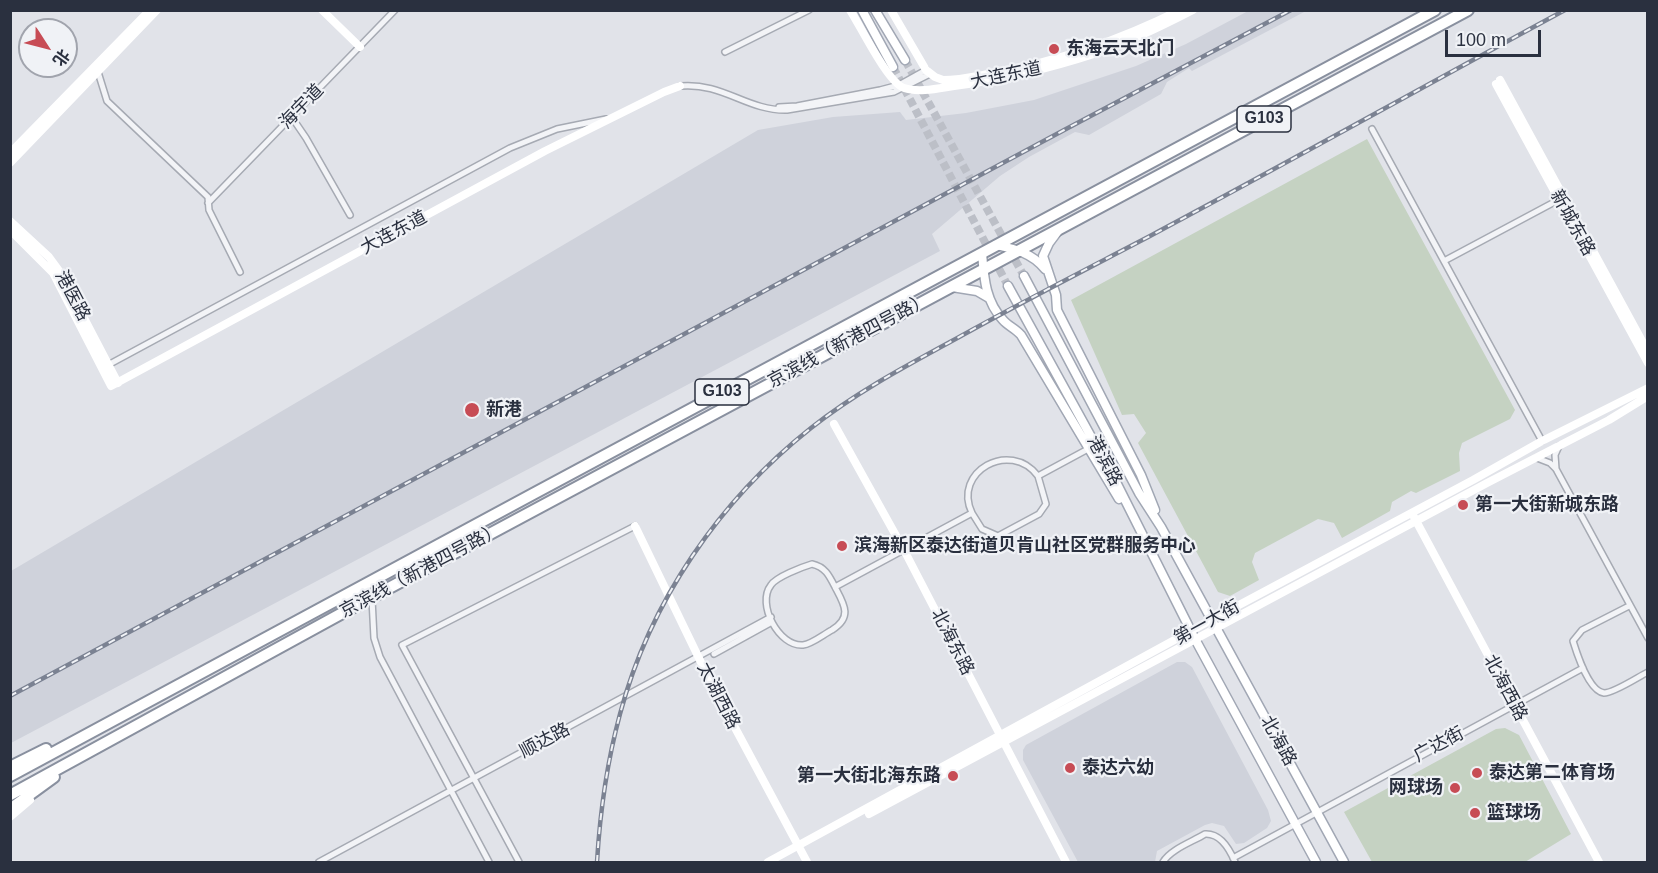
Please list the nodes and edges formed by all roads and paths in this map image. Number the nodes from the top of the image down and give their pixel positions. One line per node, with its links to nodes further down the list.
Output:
1 (150, 10): 27 (street)
2 (157, 10): 19 (street)
3 (322, 10): 15 (street)
4 (327, 10): 15 (street)
5 (394, 10): 15 (street, 海宇道)
6 (809, 10): 16 (street)
7 (850, 10): 23 (street)
8 (862, 10): 18 (main road)
9 (875, 10): 17 (main road)
10 (891, 10): 20 (street)
11 (1180, 10): 20 (street, 大连东道)
12 (1193, 10): 23 (street, 大连东道)
13 (1435, 10): 35 (highway, 京滨线（新港四号路） / G103)
14 (1468, 10): 33 (highway, 京滨线（新港四号路） / G103)
15 (360, 45): 24 (street, 海宇道)
16 (725, 52)
17 (904, 60)
18 (893, 67)
19 (98, 72): 28 (street); 30 (street)
20 (928, 72): 23 (street)
21 (1498, 82): 29 (street, 新城东路)
22 (680, 86): 23 (street); 25 (street, 大连东道)
23 (901, 87)
24 (291, 117): 30 (street, 海宇道); 31 (street)
25 (616, 117): 48 (street); 49 (street, 大连东道)
26 (1372, 129): 38 (street)
27 (10, 153)
28 (10, 163)
29 (1561, 198): 38 (street); 46 (street, 新城东路); 47 (street, 新城东路)
30 (208, 202): 40 (street)
31 (350, 215)
32 (10, 221): 48 (street, 港医路)
33 (1061, 228): 36 (highway, 京滨线（新港四号路） / G103); 41 (main road)
34 (10, 230): 48 (street, 港医路)
35 (996, 246): 36 (main road); 37 (highway, 京滨线（新港四号路） / G103)
36 (1019, 250): 39 (highway, 京滨线（新港四号路） / G103); 41 (main road)
37 (982, 253): 39 (main road); 76 (highway, 京滨线（新港四号路） / G103)
38 (1444, 261): 53 (street)
39 (984, 269): 43 (highway, 京滨线（新港四号路） / G103); 45 (main road)
40 (240, 272)
41 (1049, 274): 62 (main road)
42 (1024, 276): 62 (main road)
43 (952, 286): 45 (main road); 66 (highway, 京滨线（新港四号路） / G103)
44 (1008, 286): 63 (main road, 港滨路)
45 (989, 298): 55 (main road)
46 (1647, 352)
47 (1647, 363)
48 (105, 367): 49 (street, 港医路)
49 (114, 385)
50 (1647, 388): 53 (street, 第一大街)
51 (1647, 396): 54 (street, 第一大街)
52 (834, 424): 64 (street, 北海东路)
53 (1542, 441): 60 (street, 第一大街)
54 (1559, 446): 56 (street, 第一大街); 57 (street)
55 (1088, 449): 58 (street); 63 (main road)
56 (1537, 458): 57 (street); 60 (street, 第一大街)
57 (1556, 469): 67 (street)
58 (1038, 476): 59 (street); 59 (street)
59 (972, 513): 64 (street)
60 (1414, 517): 69 (street, 第一大街); 75 (street, 北海西路)
61 (633, 527): 72 (street, 太湖西路); 82 (street)
62 (1161, 527): 69 (main road, 北海路)
63 (1142, 536): 70 (main road, 港滨路)
64 (904, 550): 65 (street); 78 (street, 北海东路)
65 (835, 586): 68 (street); 68 (street)
66 (372, 598): 77 (highway, 京滨线（新港四号路） / G103); 83 (street)
67 (1629, 606): 71 (street); 73 (street)
68 (771, 620): 72 (street, 顺达路)
69 (1213, 624): 70 (street, 第一大街); 86 (main road, 北海路)
70 (1193, 636): 78 (street, 第一大街); 88 (main road, 北海路)
71 (1647, 637)
72 (698, 660): 82 (street, 顺达路); 89 (street, 太湖西路)
73 (1583, 668): 74 (street); 75 (street, 广达街)
74 (1647, 672)
75 (1514, 705): 86 (street, 广达街); 103 (street, 北海西路)
76 (131, 711): 79 (highway); 81 (highway, 京滨线（新港四号路） / G103)
77 (109, 740): 80 (highway); 84 (highway, 京滨线（新港四号路） / G103)
78 (1002, 740): 89 (street, 第一大街); 99 (street, 北海东路)
79 (10, 767)
80 (67, 768): 85 (highway); 87 (street)
81 (10, 776)
82 (475, 781): 83 (street, 顺达路); 94 (street)
83 (452, 793): 91 (street, 顺达路); 92 (street, 顺达路); 93 (street)
84 (10, 795)
85 (10, 809)
86 (1316, 812): 88 (street, 广达街); 102 (main road, 北海路)
87 (10, 817)
88 (1295, 823): 90 (street, 广达街); 101 (main road, 北海路)
89 (797, 849): 95 (street, 第一大街); 96 (street, 第一大街); 97 (street, 太湖西路); 98 (street, 太湖西路)
90 (1234, 860): 100 (street)
91 (320, 862)
92 (327, 862)
93 (489, 862)
94 (519, 862)
95 (768, 862)
96 (778, 862)
97 (802, 862)
98 (807, 862)
99 (1066, 862)
100 (1163, 862)
101 (1316, 862)
102 (1344, 862)
103 (1599, 862)

